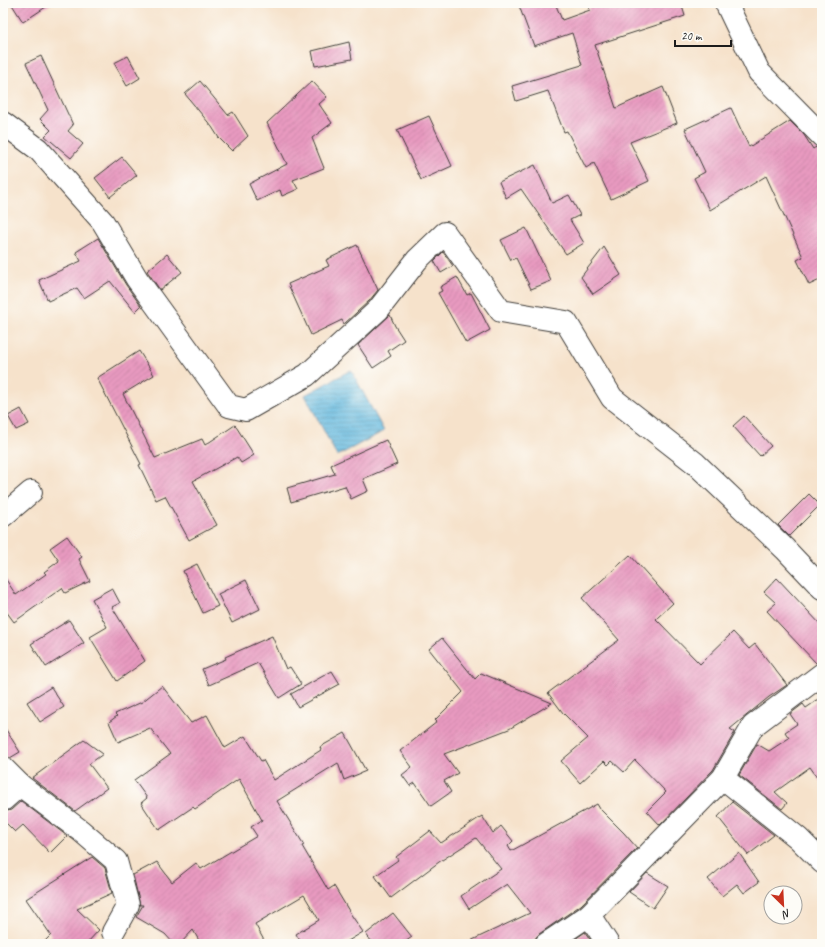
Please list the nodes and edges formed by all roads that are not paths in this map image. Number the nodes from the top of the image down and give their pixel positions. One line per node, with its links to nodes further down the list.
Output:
1 (726, 3): 3 (street)
2 (3, 123): 6 (street)
3 (822, 136)
4 (32, 492): 5 (street)
5 (3, 516)
6 (822, 588)
7 (822, 674): 9 (street)
8 (3, 768): 10 (street)
9 (723, 778): 12 (street); 13 (street)
10 (20, 786): 11 (street); 14 (street)
11 (3, 800)
12 (822, 862)
13 (589, 915): 15 (street); 16 (street)
14 (113, 932)
15 (546, 944)
16 (608, 944)

